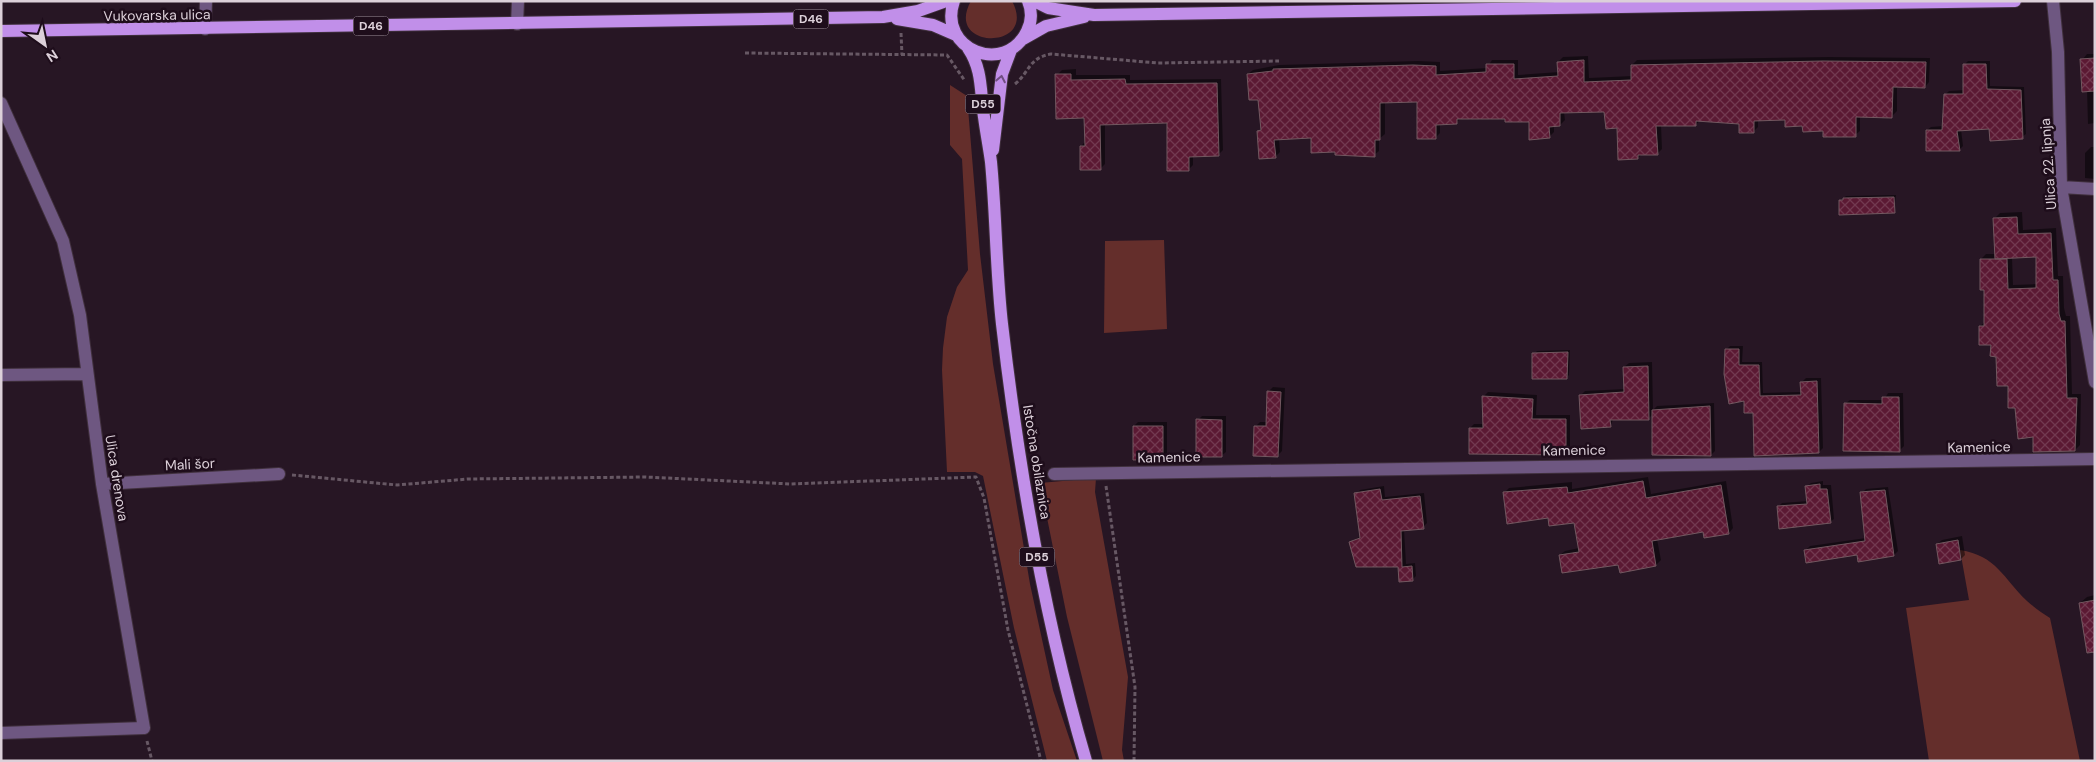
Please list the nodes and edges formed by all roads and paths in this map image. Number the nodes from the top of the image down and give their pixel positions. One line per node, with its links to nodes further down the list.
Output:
1 (206, 1): 13 (street)
2 (518, 1): 12 (street)
3 (946, 1): 11 (main road, Vukovarska ulica / D46)
4 (954, 1): 15 (main road)
5 (1028, 1): 16 (main road)
6 (1034, 1): 10 (main road)
7 (2015, 1): 9 (main road)
8 (2054, 1): 21 (street, Ulica 22. lipnja)
9 (1518, 5): 10 (main road)
10 (1094, 15): 16 (main road)
11 (883, 17): 12 (main road, Vukovarska ulica / D46); 15 (main road, Vukovarska ulica / D46)
12 (517, 24): 13 (main road, Vukovarska ulica / D46)
13 (205, 29): 14 (main road, Vukovarska ulica / D46)
14 (1, 32)
15 (956, 34): 17 (main road, D55)
16 (1024, 39): 18 (main road, D55)
17 (968, 48): 18 (main road); 20 (main road, Istočna obilaznica / D55)
18 (1011, 50): 20 (main road, Istočna obilaznica / D55, one-way to 18)
19 (1, 104): 23 (street, Ulica drenova)
20 (991, 162): 35 (main road, Istočna obilaznica / D55)
21 (2062, 187): 22 (street); 25 (street, Ulica 22. lipnja)
22 (2095, 189)
23 (86, 374): 24 (street); 30 (street, Ulica drenova)
24 (1, 375)
25 (2095, 382)
26 (2095, 459): 27 (street, Kamenice)
27 (1104, 473): 29 (street, Kamenice); 36 (path)
28 (279, 474): 30 (street, Mali šor); 34 (path)
29 (1054, 474)
30 (102, 484): 31 (street, Ulica drenova)
31 (144, 728): 32 (street); 33 (path)
32 (1, 733)
33 (152, 761)
34 (1041, 761)
35 (1086, 761)
36 (1134, 761)

